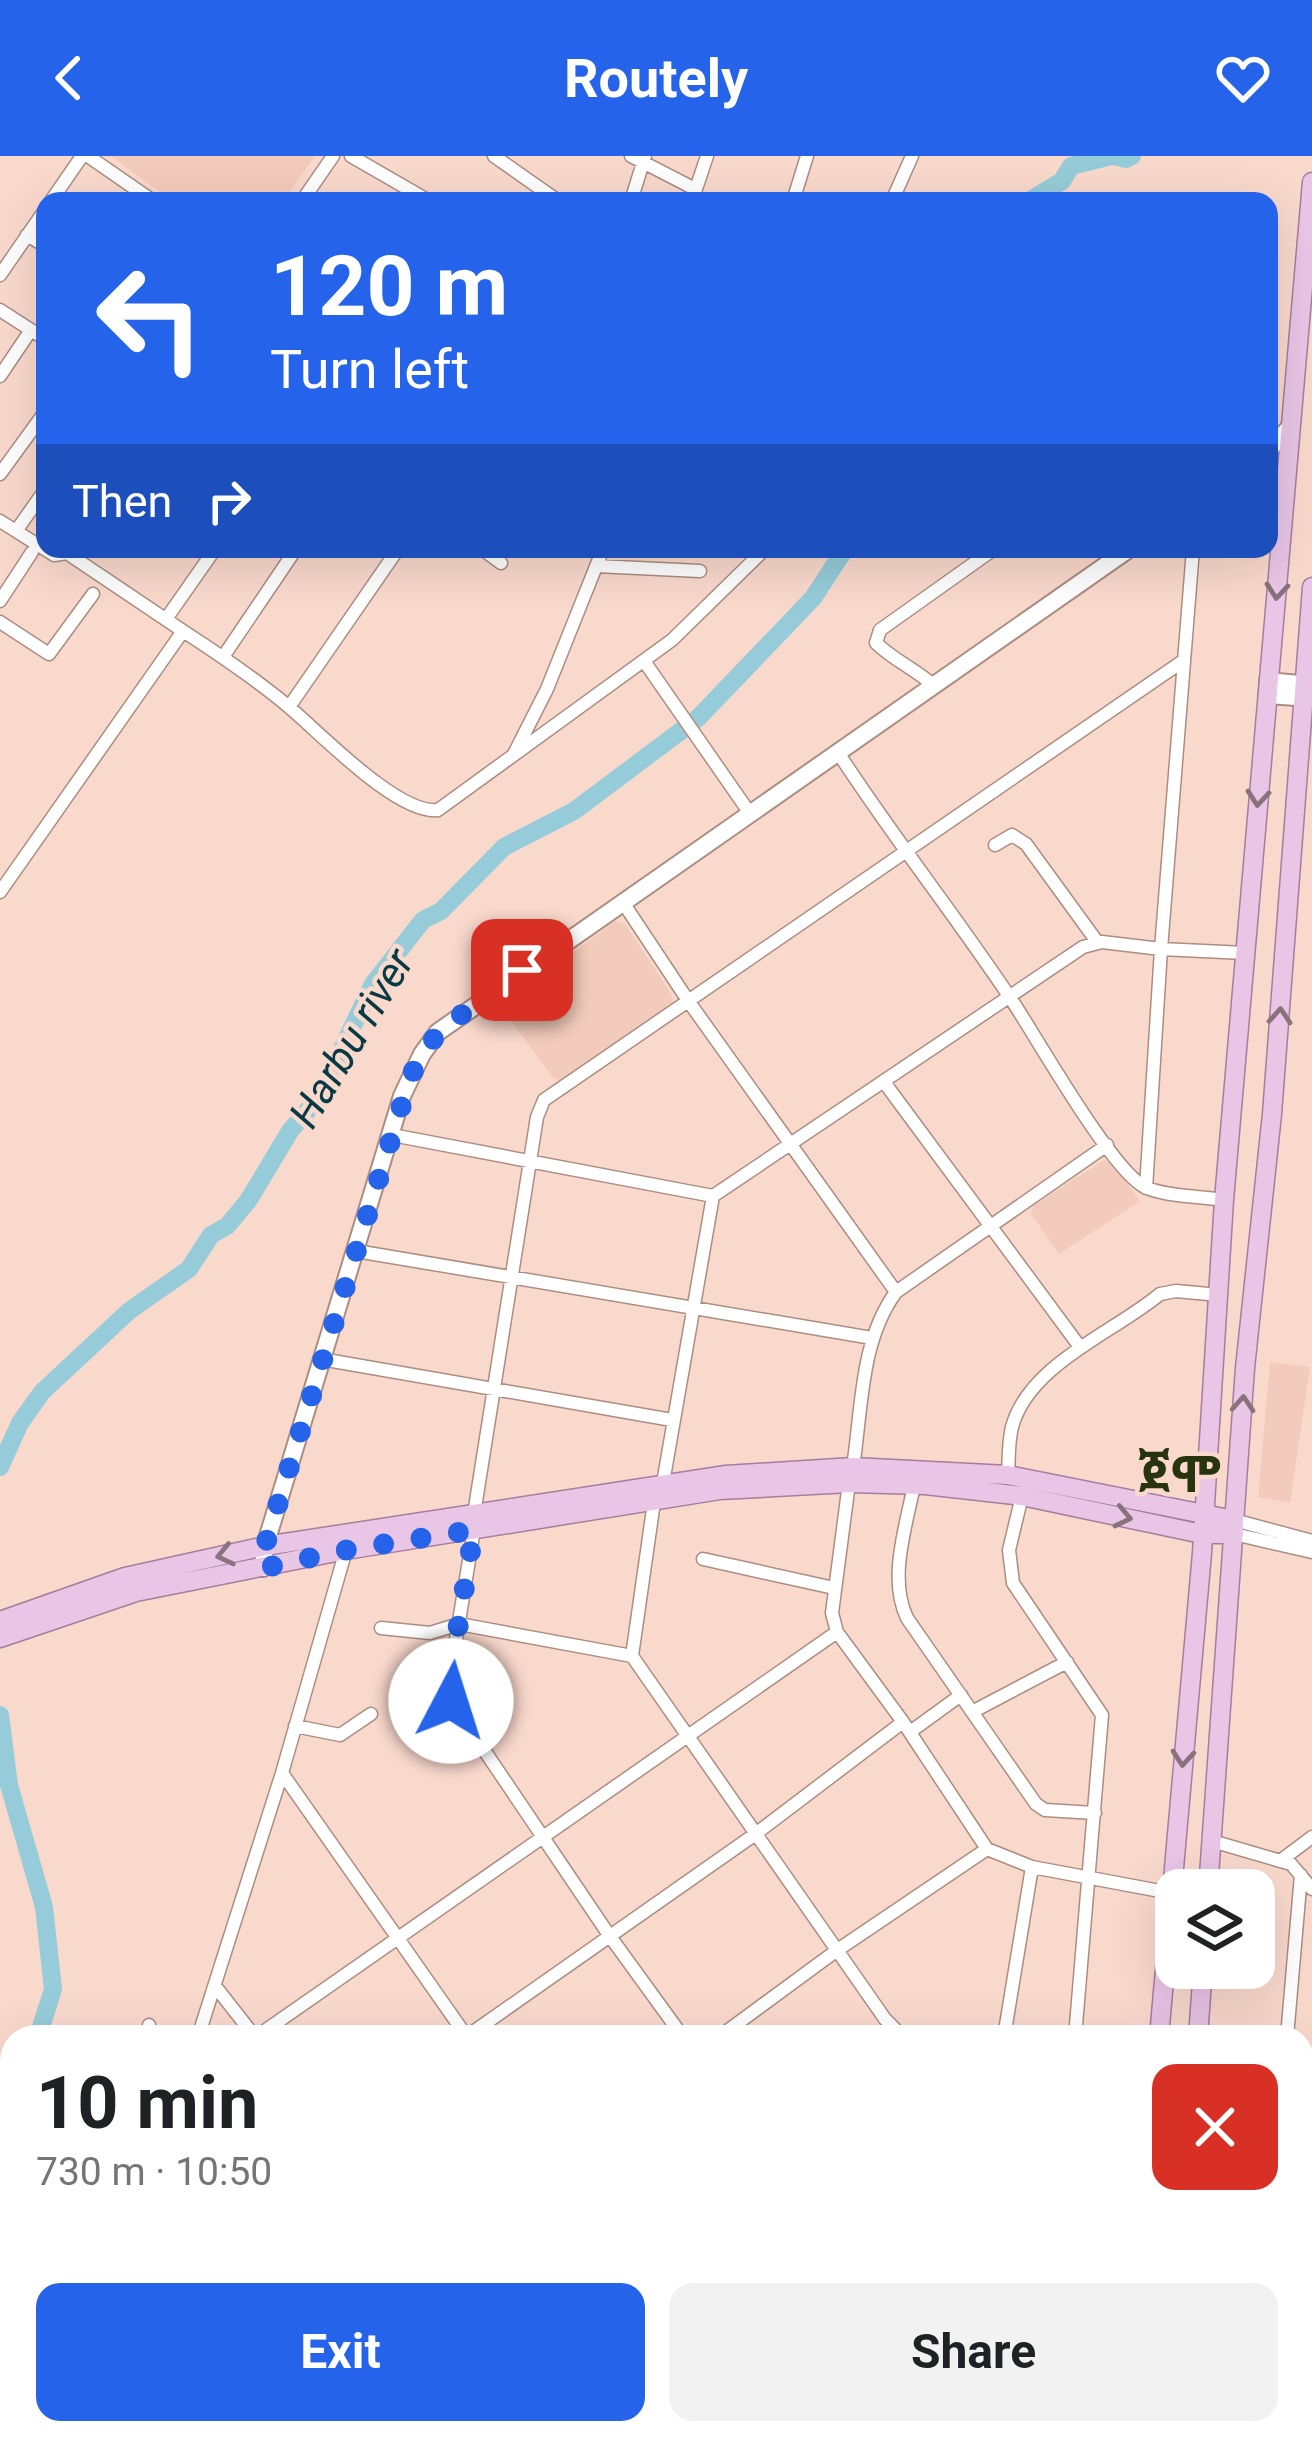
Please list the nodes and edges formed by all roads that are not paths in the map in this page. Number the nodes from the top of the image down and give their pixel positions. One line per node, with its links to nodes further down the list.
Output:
1 (85, 156): 11 (street); 12 (street)
2 (333, 156): 13 (street)
3 (351, 156): 10 (street)
4 (494, 156): 16 (street)
5 (707, 156): 19 (street)
6 (807, 156): 20 (street)
7 (911, 156): 21 (street)
8 (639, 158): 17 (street); 18 (street)
9 (1312, 182): 22 (main road)
10 (403, 188): 14 (street); 15 (street)
11 (62, 192)
12 (139, 192)
13 (308, 192)
14 (400, 192)
15 (411, 192)
16 (545, 192)
17 (633, 192)
18 (689, 192)
19 (694, 192)
20 (796, 192)
21 (896, 192)
22 (1311, 211): 32 (main road)
23 (36, 222): 24 (street)
24 (26, 235): 25 (street); 26 (street)
25 (36, 241)
26 (0, 275)
27 (0, 310): 28 (street)
28 (32, 330): 29 (street); 30 (street)
29 (36, 333)
30 (0, 376)
31 (36, 424): 33 (street)
32 (1278, 449)
33 (0, 474)
34 (36, 503): 36 (street)
35 (0, 520): 36 (street)
36 (16, 531): 37 (street)
37 (36, 544)
38 (32, 552): 55 (street)
39 (78, 558): 56 (street)
40 (209, 558): 56 (street)
41 (290, 558): 59 (street)
42 (392, 558): 65 (street)
43 (494, 558): 50 (street)
44 (599, 558): 51 (street)
45 (756, 558): 60 (street)
46 (981, 558): 62 (street)
47 (1116, 558): 62 (street)
48 (1192, 558): 61 (street)
49 (1272, 558): 63 (main road, one-way to 63)
50 (500, 562)
51 (596, 566): 52 (street); 67 (street)
52 (700, 571)
53 (1312, 587): 64 (main road)
54 (92, 594): 57 (street)
55 (0, 601)
56 (166, 619): 58 (street)
57 (0, 622)
58 (184, 632): 59 (street); 71 (street)
59 (223, 657): 65 (street)
60 (644, 661): 67 (street); 68 (street)
61 (1184, 661): 70 (street); 74 (street)
62 (933, 685): 66 (street)
63 (1268, 688): 64 (street); 75 (main road, one-way to 75)
64 (1308, 691): 107 (main road, one-way to 64)
65 (289, 707): 67 (street)
66 (837, 751): 68 (street); 70 (street)
67 (511, 760)
68 (749, 812): 72 (street)
69 (995, 845): 73 (street)
70 (904, 853): 76 (street); 77 (street)
71 (1, 890)
72 (622, 901): 77 (street); 79 (street)
73 (1098, 943): 74 (street); 76 (street)
74 (1161, 949): 75 (street); 83 (street)
75 (1245, 953): 85 (main road)
76 (1008, 994): 78 (street); 81 (street)
77 (689, 1002): 80 (street); 82 (street)
78 (884, 1082): 80 (street); 86 (street)
79 (392, 1136): 82 (street); 87 (street)
80 (792, 1142): 84 (street); 89 (street)
81 (1107, 1145): 83 (street); 86 (street)
82 (531, 1162): 84 (street); 88 (street)
83 (1147, 1188): 85 (street)
84 (712, 1196): 91 (street)
85 (1225, 1200): 90 (main road)
86 (992, 1225): 89 (street); 93 (street)
87 (356, 1251): 88 (street); 94 (street)
88 (514, 1276): 91 (street); 95 (street)
89 (896, 1292): 92 (street)
90 (1219, 1295): 93 (street); 99 (main road)
91 (693, 1309): 92 (street); 96 (street)
92 (872, 1338): 97 (street)
93 (1081, 1347): 98 (street)
94 (321, 1359): 95 (street); 110 (street)
95 (494, 1390): 96 (street); 105 (street)
96 (672, 1420): 101 (street)
97 (851, 1475): 98 (main road); 100 (main road); 101 (main road); 116 (street)
98 (1008, 1475): 103 (main road)
99 (1206, 1475): 103 (main road); 104 (main road)
100 (914, 1485): 102 (main road); 124 (street)
101 (659, 1492): 105 (main road); 122 (street)
102 (1022, 1496): 106 (main road, one-way to 106); 123 (street)
103 (1181, 1507): 104 (main road)
104 (1204, 1511): 107 (main road); 108 (main road)
105 (474, 1522): 110 (main road); 111 (main road); 118 (street)
106 (1168, 1527): 108 (main road); 115 (main road)
107 (1234, 1527): 108 (main road); 109 (street); 112 (street); 135 (main road)
108 (1202, 1534): 115 (main road)
109 (1312, 1541)
110 (265, 1546): 114 (street); 117 (main road, one-way to 117)
111 (346, 1550): 114 (main road); 127 (street)
112 (1312, 1552)
113 (703, 1559): 116 (street)
114 (263, 1568): 121 (main road)
115 (1199, 1573): 139 (main road, one-way to 139)
116 (834, 1588): 120 (street)
117 (4, 1620)
118 (459, 1624): 119 (street); 122 (street); 133 (street)
119 (381, 1628)
120 (837, 1632): 128 (street); 129 (street)
121 (0, 1638)
122 (632, 1655): 129 (street)
123 (1067, 1662): 125 (street); 131 (street)
124 (961, 1695): 125 (street); 128 (street)
125 (972, 1712): 131 (street)
126 (371, 1714): 127 (street)
127 (296, 1726): 130 (street)
128 (907, 1727): 132 (street); 136 (street)
129 (686, 1737): 132 (street); 133 (street)
130 (282, 1774): 148 (street); 150 (street)
131 (1095, 1813): 142 (street)
132 (754, 1835): 147 (street); 149 (street)
133 (542, 1837): 147 (street); 148 (street)
134 (1312, 1837): 137 (street)
135 (1212, 1841): 137 (street); 140 (main road)
136 (987, 1850): 138 (street); 149 (street)
137 (1280, 1861): 141 (street)
138 (1033, 1867): 142 (street); 161 (street)
139 (1176, 1869)
140 (1210, 1869)
141 (1301, 1875): 144 (street); 146 (street)
142 (1090, 1877): 143 (street); 162 (street)
143 (1155, 1889)
144 (1312, 1889)
145 (1312, 1912): 146 (street)
146 (1297, 1918): 165 (street)
147 (609, 1935): 157 (street); 158 (street)
148 (399, 1939): 155 (street); 156 (street)
149 (836, 1951): 159 (street); 160 (street)
150 (215, 1986): 153 (street); 154 (street)
151 (1165, 1989): 163 (main road)
152 (1201, 1989): 164 (main road)
153 (202, 2025)
154 (246, 2025)
155 (274, 2025)
156 (458, 2025)
157 (483, 2025)
158 (674, 2025)
159 (734, 2025)
160 (890, 2025)
161 (1006, 2025)
162 (1076, 2025)
163 (1161, 2025)
164 (1199, 2025)
165 (1288, 2025)

